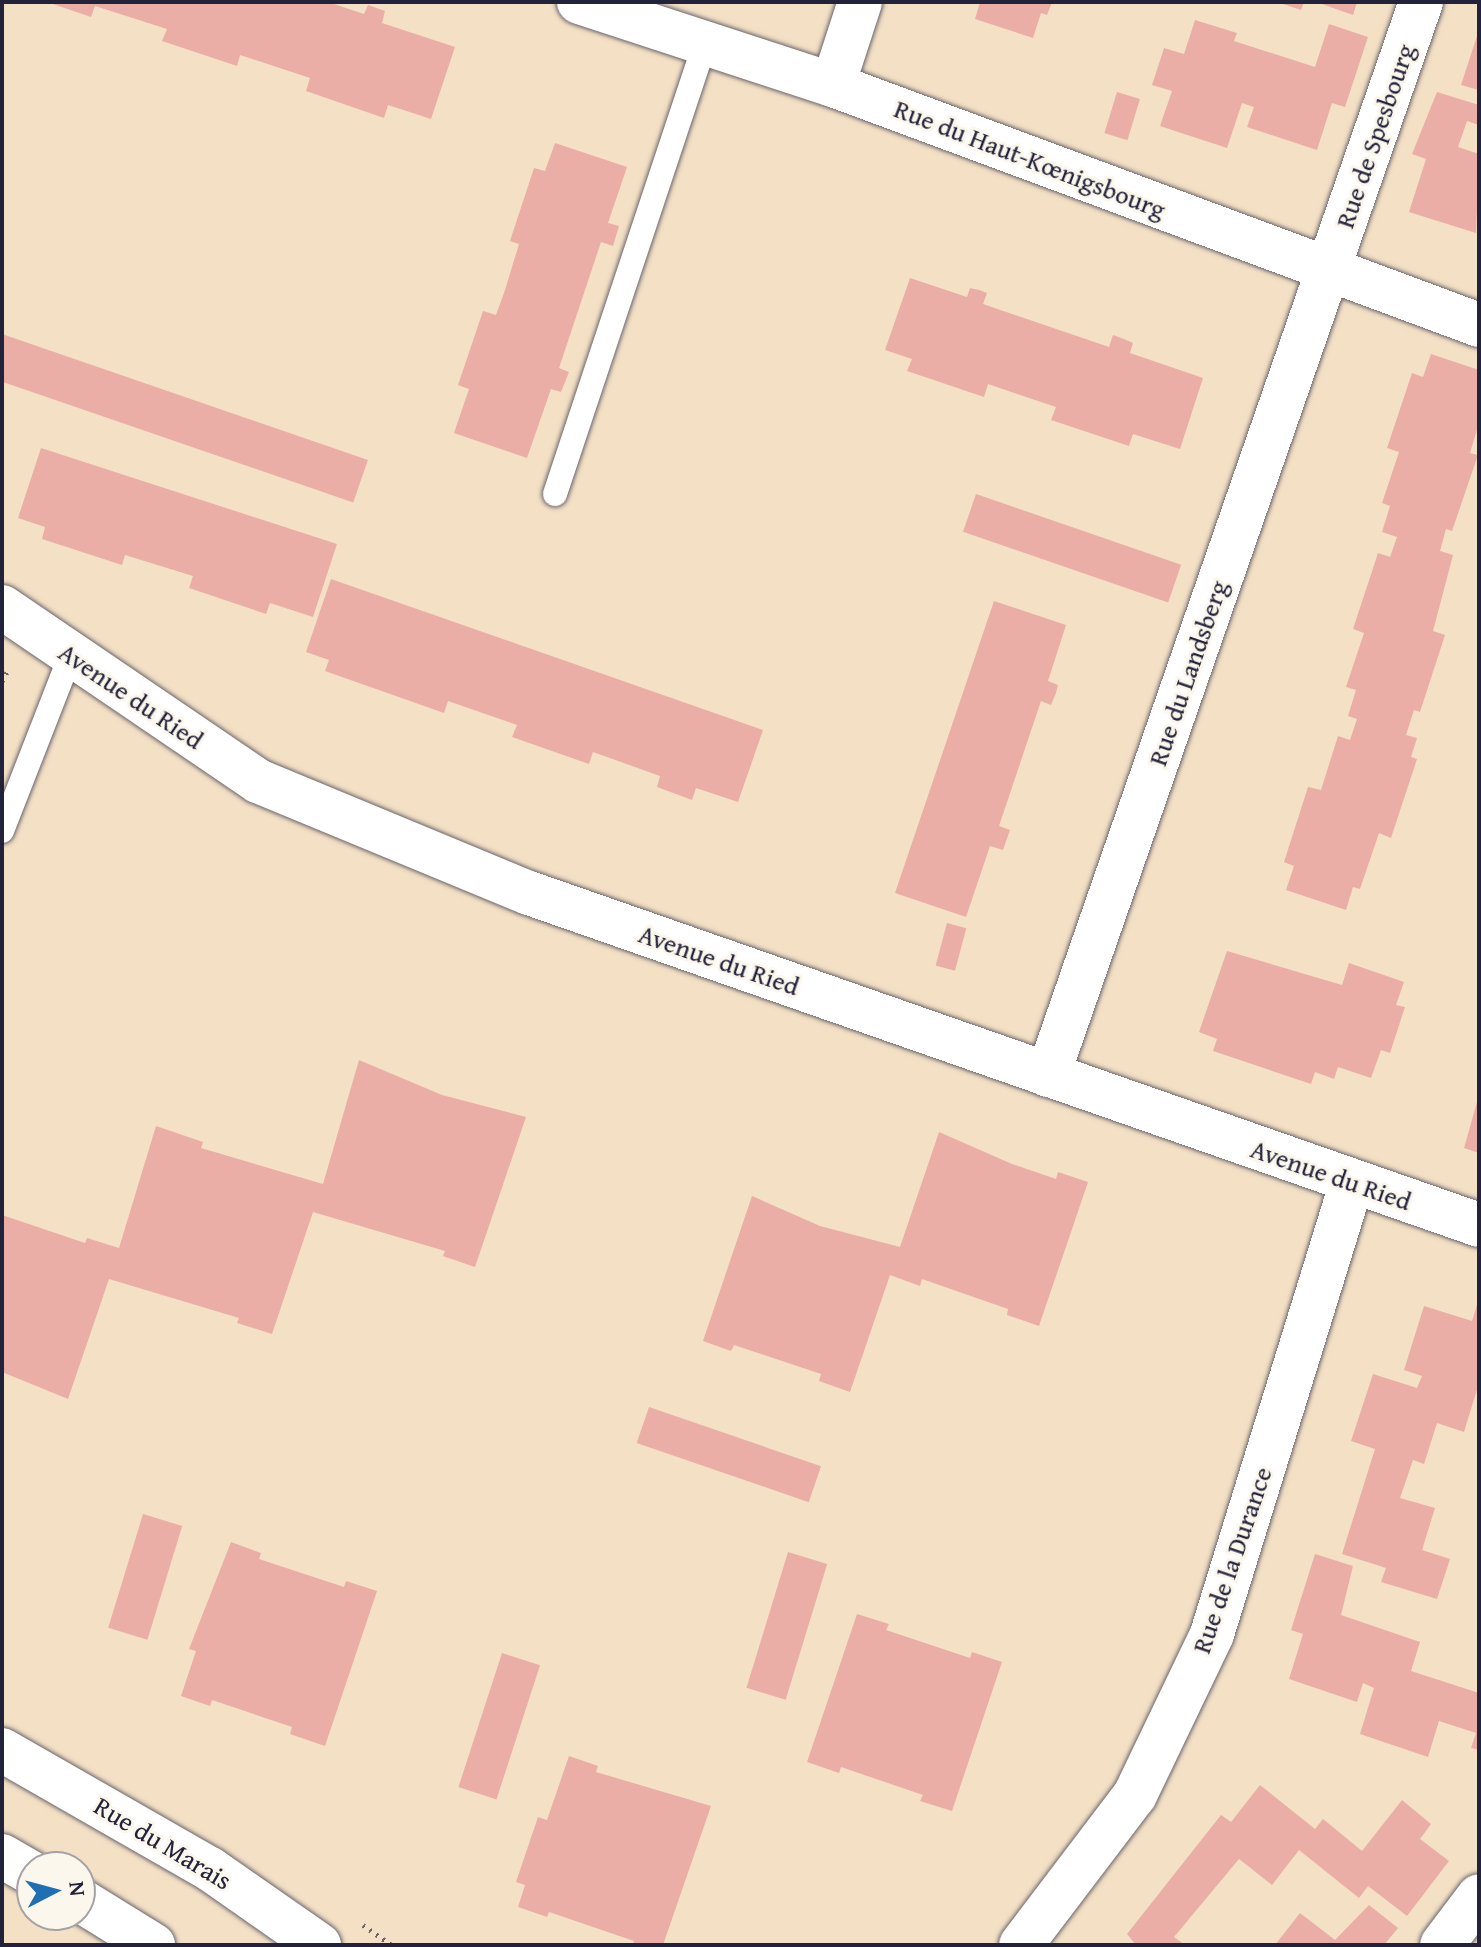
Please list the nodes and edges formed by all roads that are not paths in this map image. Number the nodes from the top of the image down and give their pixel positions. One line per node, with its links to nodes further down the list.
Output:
1 (579, 2): 4 (street, Rue du Haut-Kœnigsbourg)
2 (860, 2): 5 (street)
3 (1421, 2): 6 (street, Rue de Spesbourg)
4 (705, 43): 5 (street, Rue du Haut-Kœnigsbourg); 8 (lane)
5 (833, 85): 6 (street, Rue du Haut-Kœnigsbourg)
6 (1329, 271): 7 (street, Rue du Haut-Kœnigsbourg); 12 (street, Rue du Landsberg)
7 (1479, 325)
8 (555, 494)
9 (2, 607): 10 (street, Avenue du Ried)
10 (70, 657): 11 (lane); 12 (street, Avenue du Ried)
11 (2, 831)
12 (1048, 1075): 13 (street, Avenue du Ried)
13 (1352, 1183): 14 (street, Avenue du Ried); 20 (street, Rue de la Durance)
14 (1479, 1225)
15 (2, 1750): 19 (street, Rue du Marais)
16 (1479, 1896): 21 (street)
17 (96, 1910): 18 (street)
18 (153, 1945)
19 (319, 1945)
20 (1021, 1945)
21 (1442, 1945)

